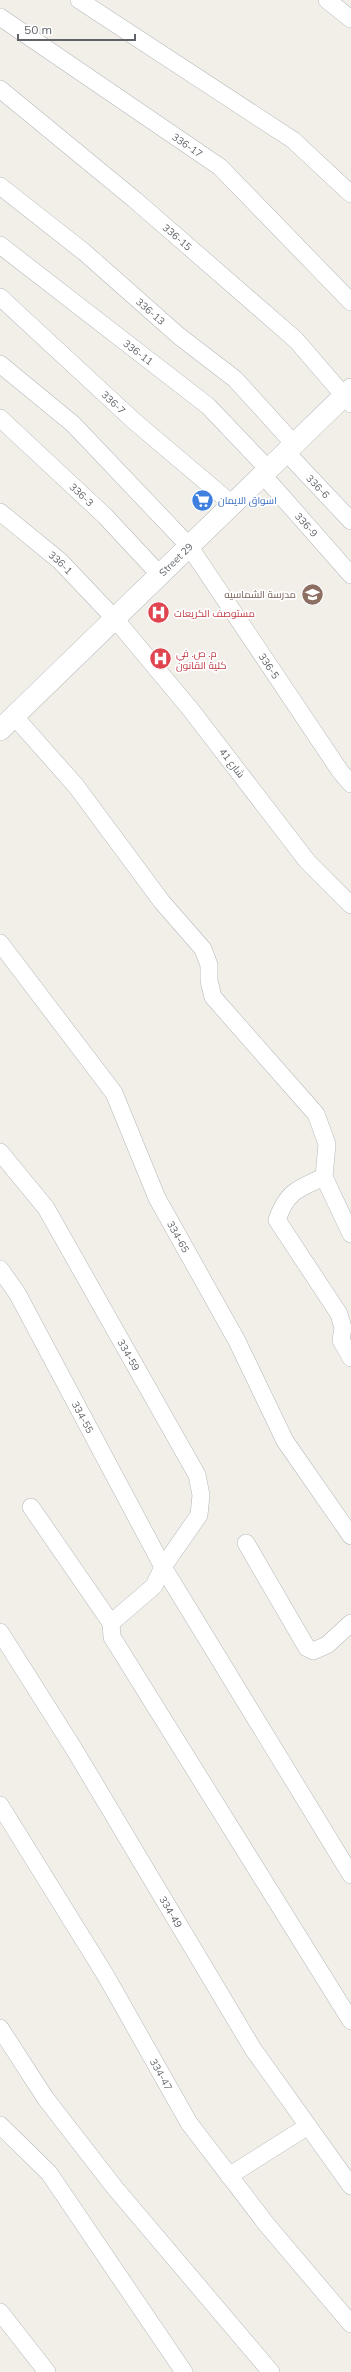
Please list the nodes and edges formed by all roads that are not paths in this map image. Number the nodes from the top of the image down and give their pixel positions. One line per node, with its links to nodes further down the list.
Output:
1 (79, 0): 7 (street)
2 (327, 0): 4 (street)
3 (0, 17): 10 (street, 336-17)
4 (351, 20)
5 (0, 90): 12 (street, 336-15)
6 (0, 186): 14 (street, 336-13)
7 (351, 194)
8 (0, 245): 15 (street, 336-11)
9 (0, 297): 16 (street, 336-7)
10 (351, 302)
11 (0, 364): 19 (street)
12 (348, 396): 14 (street, Street 29)
13 (0, 418): 20 (street, 336-3)
14 (290, 448): 15 (street, Street 29); 18 (street, 336-6)
15 (265, 472): 16 (street, Street 29); 21 (street, 336-9)
16 (232, 504): 19 (street, Street 29)
17 (0, 512): 22 (street, 336-1)
18 (351, 521)
19 (189, 546): 20 (street, Street 29); 24 (street, 336-5)
20 (160, 575): 22 (street, Street 29)
21 (351, 575)
22 (116, 620): 23 (street, Street 29); 25 (street, شارع 41)
23 (7, 723): 28 (street)
24 (351, 784)
25 (349, 898)
26 (0, 943): 33 (street, 334-65)
27 (0, 1152): 35 (street, 334-59)
28 (324, 1178): 29 (street); 31 (street)
29 (351, 1234)
30 (0, 1269): 35 (street, 334-55)
31 (351, 1358)
32 (31, 1507): 36 (street)
33 (351, 1536)
34 (246, 1543): 37 (street)
35 (163, 1567): 36 (street, 334-59); 40 (street, 334-55)
36 (111, 1623): 41 (street)
37 (351, 1623)
38 (0, 1632): 44 (street, 334-49)
39 (0, 1805): 45 (street, 334-47)
40 (351, 1875)
41 (351, 2021)
42 (0, 2028): 51 (street)
43 (0, 2124): 50 (street)
44 (308, 2126): 45 (street); 46 (street, 334-49)
45 (229, 2176): 48 (street, 334-47)
46 (351, 2186)
47 (0, 2312): 49 (street)
48 (351, 2324)
49 (47, 2372)
50 (184, 2372)
51 (271, 2372)

